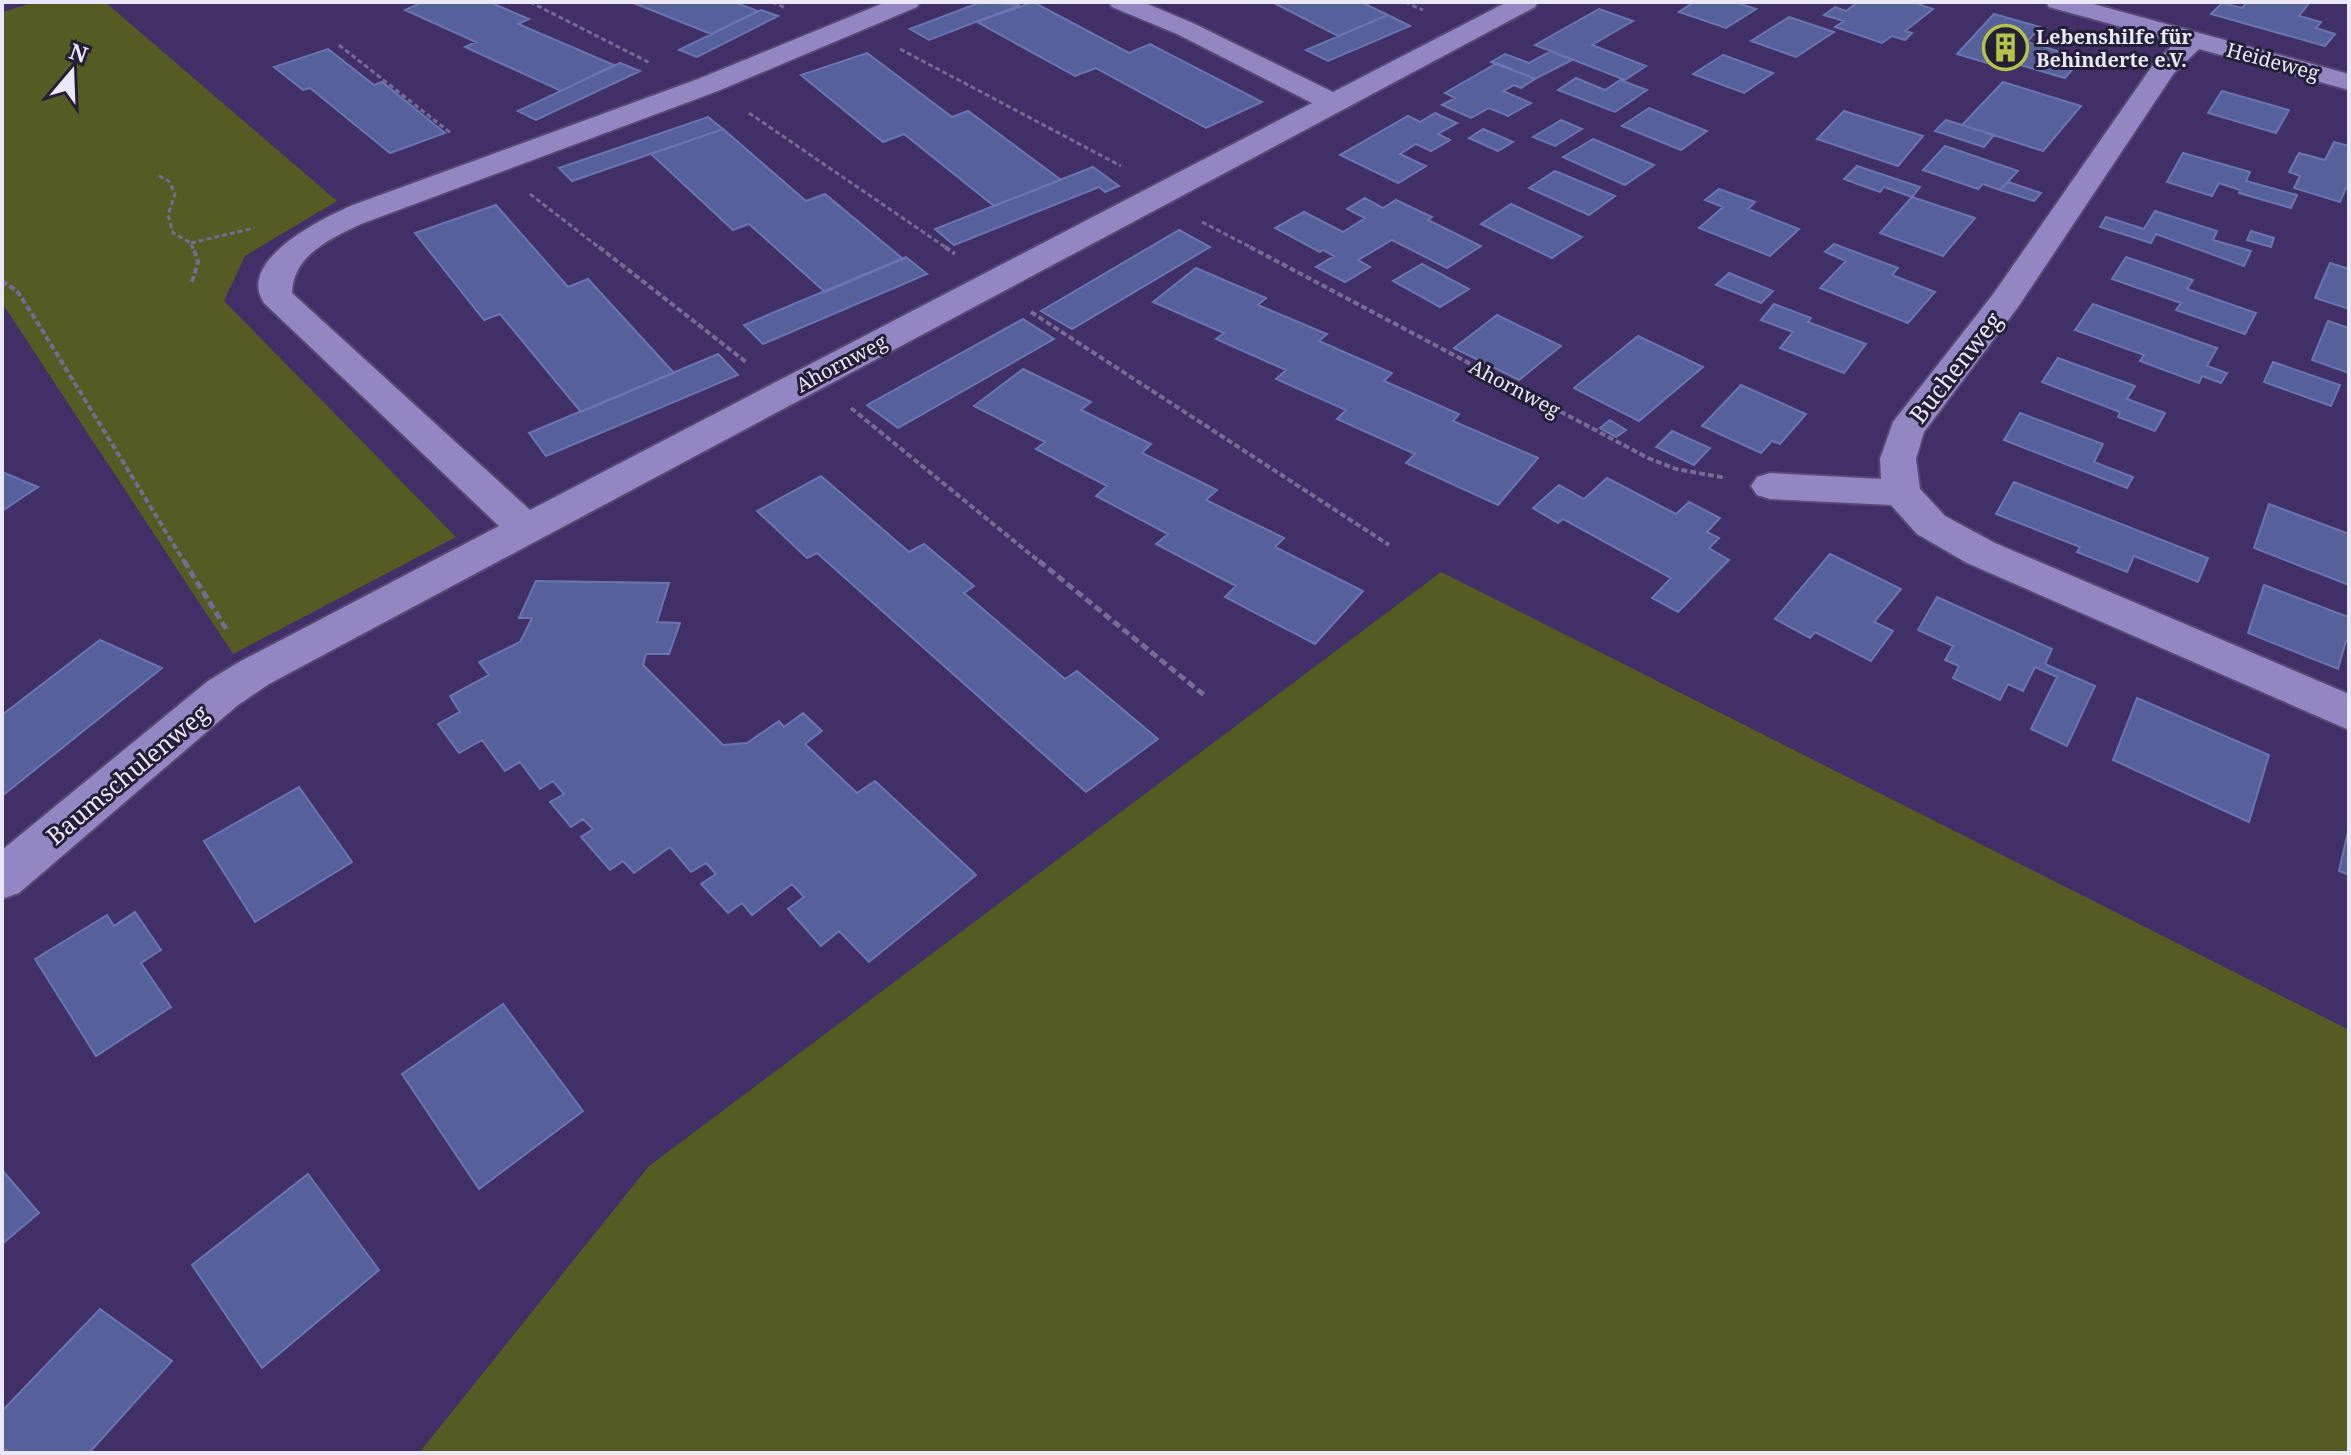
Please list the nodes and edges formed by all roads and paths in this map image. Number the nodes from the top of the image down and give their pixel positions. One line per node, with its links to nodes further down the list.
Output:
1 (530, 2): 10 (path)
2 (908, 2): 6 (street)
3 (1121, 2): 11 (street)
4 (1526, 2): 11 (street, Ahornweg)
5 (2058, 2): 7 (street, Heideweg)
6 (853, 24): 10 (street); 14 (path, Ahornweg)
7 (2195, 39): 9 (street, Heideweg); 22 (street, Buchenweg)
8 (339, 45): 12 (path)
9 (2349, 82)
10 (704, 87): 12 (street); 15 (path)
11 (1331, 102): 14 (street, Ahornweg)
12 (491, 164): 19 (path); 23 (street)
13 (159, 176): 17 (path)
14 (1161, 194): 21 (path, Ahornweg); 23 (street, Ahornweg)
15 (955, 254)
16 (2, 281): 25 (path)
17 (192, 282)
18 (1028, 310): 24 (path)
19 (747, 364)
20 (850, 408): 26 (path)
21 (1770, 486): 22 (street)
22 (1901, 493): 27 (street)
23 (527, 530): 25 (street, Ahornweg)
24 (1389, 545)
25 (254, 673): 28 (street, Baumschulenweg)
26 (1204, 695)
27 (2349, 713)
28 (2, 878)

